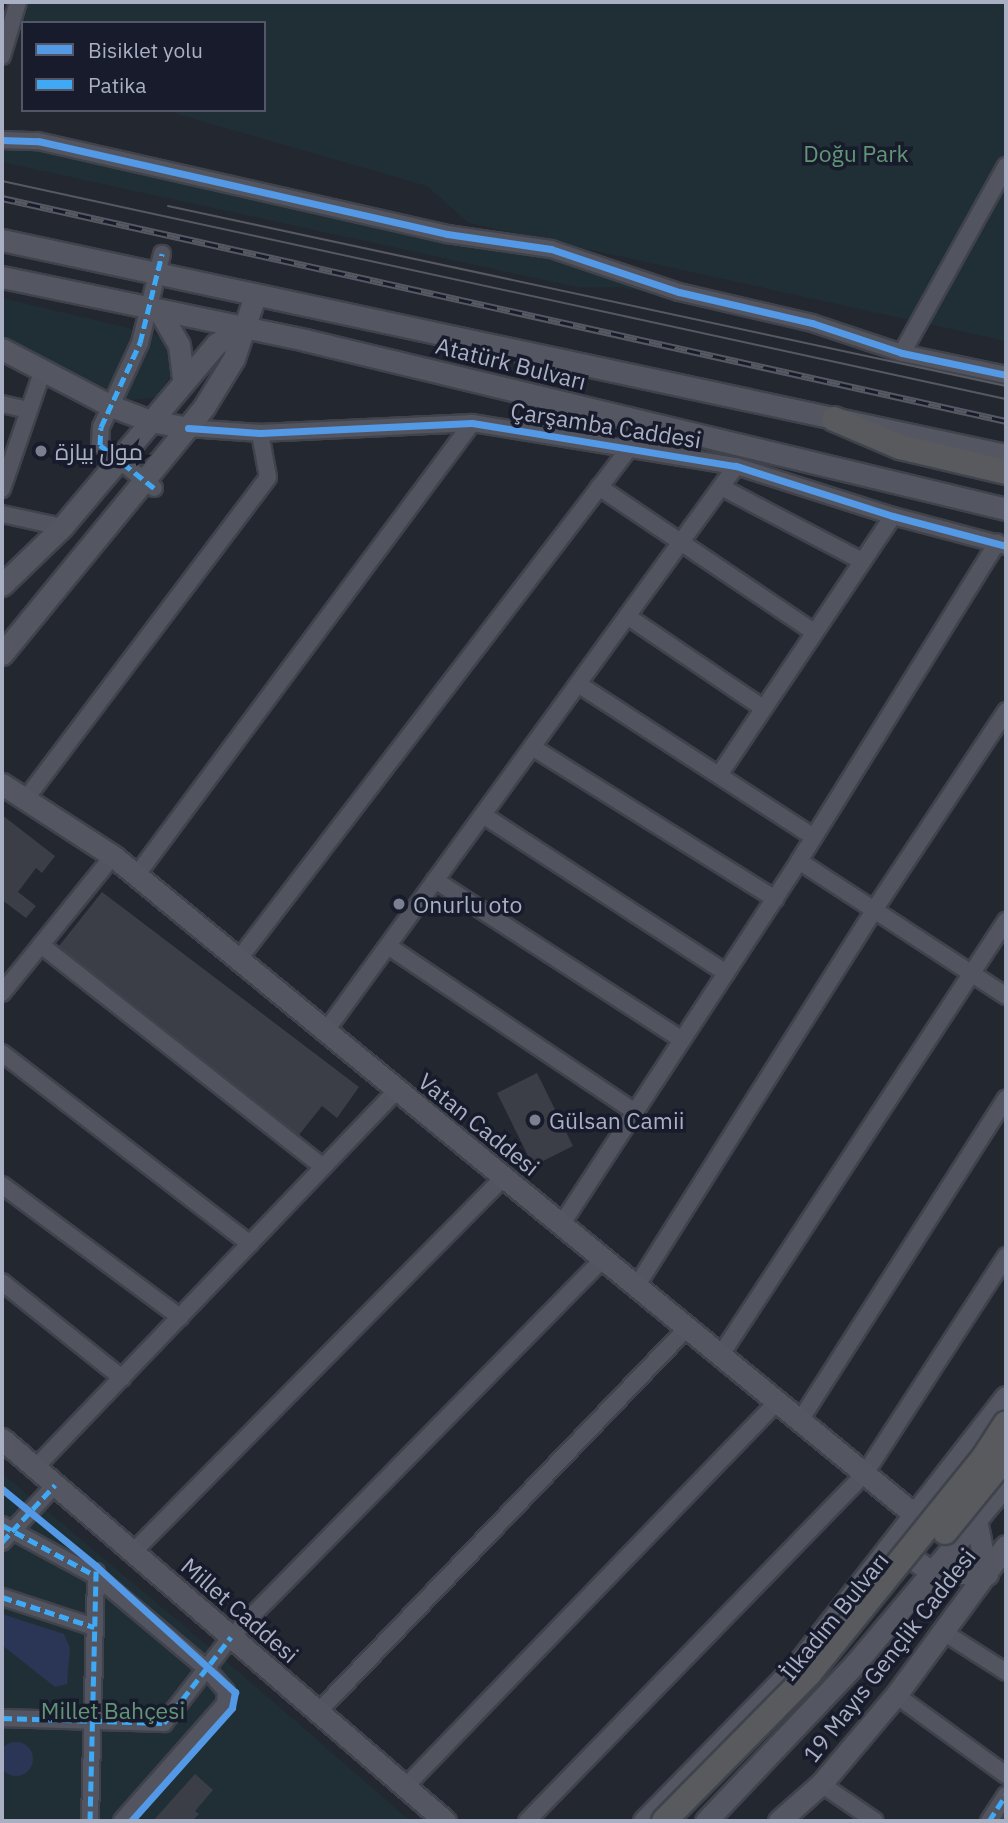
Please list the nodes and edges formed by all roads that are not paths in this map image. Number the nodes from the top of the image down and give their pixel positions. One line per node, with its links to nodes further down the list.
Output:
1 (18, 2): 2 (street)
2 (2, 56)
3 (2, 140): 12 (street)
4 (1006, 166): 12 (street)
5 (2, 240): 6 (main road, Atatürk Bulvarı)
6 (159, 264): 8 (main road, Atatürk Bulvarı); 9 (street)
7 (2, 277): 9 (main road, Atatürk Bulvarı)
8 (255, 296): 10 (main road); 19 (main road, Atatürk Bulvarı)
9 (154, 310): 10 (main road, Atatürk Bulvarı); 15 (main road); 17 (street)
10 (244, 327): 15 (main road); 22 (main road); 33 (main road, Atatürk Bulvarı)
11 (2, 349): 13 (main road, Çarşamba Caddesi)
12 (902, 353): 14 (street)
13 (43, 370): 17 (main road, Çarşamba Caddesi); 18 (street)
14 (1006, 375)
15 (183, 380): 20 (main road)
16 (2, 404): 18 (street)
17 (111, 406): 20 (main road, Çarşamba Caddesi); 26 (street)
18 (27, 410): 32 (street)
19 (834, 419): 25 (main road, Atatürk Bulvarı); 28 (highway)
20 (150, 421): 22 (main road, Çarşamba Caddesi); 26 (main road)
21 (472, 423): 23 (street, Çarşamba Caddesi); 24 (street, Çarşamba Caddesi); 55 (street)
22 (188, 428): 23 (street, Çarşamba Caddesi); 29 (main road)
23 (260, 433): 50 (street)
24 (631, 446): 27 (street, Çarşamba Caddesi); 30 (street)
25 (1006, 455)
26 (116, 458): 29 (street); 36 (main road)
27 (736, 466): 31 (street); 35 (street, Çarşamba Caddesi)
28 (1006, 472)
29 (149, 484): 43 (main road)
30 (599, 487): 37 (street); 62 (street)
31 (721, 487): 37 (street); 39 (street)
32 (2, 489)
33 (1006, 509)
34 (2, 514): 36 (street)
35 (893, 516): 38 (street, Çarşamba Caddesi); 39 (street)
36 (62, 527): 40 (main road)
37 (679, 544): 41 (street); 42 (street)
38 (1002, 544): 52 (street)
39 (862, 561): 42 (street)
40 (2, 585)
41 (627, 616): 44 (street); 45 (street)
42 (814, 632): 45 (street)
43 (2, 654)
44 (578, 684): 47 (street); 48 (street)
45 (764, 708): 48 (street)
46 (1006, 711): 58 (street)
47 (532, 747): 51 (street); 57 (street)
48 (719, 775): 52 (street)
49 (2, 785): 50 (main road, Vatan Caddesi)
50 (24, 800): 53 (main road, Vatan Caddesi)
51 (483, 815): 56 (street); 63 (street)
52 (814, 837): 54 (street)
53 (113, 856): 55 (main road, Vatan Caddesi); 60 (street)
54 (799, 861): 57 (street); 58 (street)
55 (136, 876): 62 (main road, Vatan Caddesi)
56 (435, 880): 61 (street); 68 (street)
57 (775, 899): 63 (street)
58 (874, 910): 64 (street); 81 (street)
59 (1006, 921): 64 (street)
60 (41, 945): 65 (street); 73 (street)
61 (388, 946): 67 (street); 72 (street)
62 (238, 960): 67 (main road, Vatan Caddesi)
63 (726, 973): 68 (street)
64 (975, 975): 66 (street); 84 (street)
65 (2, 993)
66 (1006, 996)
67 (326, 1032): 70 (main road, Vatan Caddesi)
68 (682, 1040): 72 (street)
69 (2, 1053): 77 (street)
70 (397, 1090): 73 (street); 74 (main road, Vatan Caddesi)
71 (1006, 1098): 88 (street)
72 (635, 1112): 76 (street)
73 (324, 1167): 77 (street)
74 (503, 1178): 76 (main road, Vatan Caddesi); 102 (street)
75 (2, 1185): 82 (street)
76 (561, 1225): 79 (main road, Vatan Caddesi)
77 (250, 1244): 82 (street)
78 (1006, 1256): 93 (street)
79 (603, 1260): 81 (main road, Vatan Caddesi); 109 (street)
80 (2, 1282): 85 (street)
81 (636, 1287): 83 (main road, Vatan Caddesi)
82 (180, 1317): 85 (street)
83 (686, 1329): 84 (main road, Vatan Caddesi); 113 (street)
84 (720, 1356): 87 (main road, Vatan Caddesi)
85 (122, 1378): 92 (street)
86 (1006, 1397): 96 (main road, İlkadım Bulvarı)
87 (776, 1403): 88 (main road, Vatan Caddesi); 118 (street)
88 (799, 1422): 93 (main road, Vatan Caddesi)
89 (1006, 1423): 125 (highway, İlkadım Bulvarı, bridge)
90 (2, 1439): 92 (main road, Millet Caddesi)
91 (1006, 1457): 126 (highway, İlkadım Bulvarı, bridge)
92 (35, 1468): 95 (main road, Millet Caddesi)
93 (864, 1475): 97 (main road, Vatan Caddesi); 123 (street)
94 (1006, 1483): 98 (main road, İlkadım Bulvarı)
95 (55, 1485): 99 (street); 102 (main road, Millet Caddesi)
96 (933, 1493): 97 (main road, İlkadım Bulvarı); 98 (main road)
97 (915, 1515): 100 (main road, İlkadım Bulvarı)
98 (976, 1520): 104 (main road, İlkadım Bulvarı); 105 (main road)
99 (5, 1533): 103 (street)
100 (892, 1545): 104 (main road); 124 (main road, İlkadım Bulvarı)
101 (1006, 1546): 105 (main road, 19 Mayıs Gençlik Caddesi)
102 (133, 1552): 109 (main road, Millet Caddesi)
103 (96, 1571): 107 (street); 110 (street)
104 (932, 1572): 105 (main road); 127 (main road, İlkadım Bulvarı)
105 (987, 1574): 108 (main road, 19 Mayıs Gençlik Caddesi)
106 (2, 1597): 107 (street)
107 (94, 1627): 115 (street)
108 (945, 1633): 111 (street); 112 (main road, 19 Mayıs Gençlik Caddesi)
109 (231, 1637): 110 (street); 113 (main road, Millet Caddesi)
110 (207, 1669): 115 (street); 121 (street)
111 (1006, 1672)
112 (896, 1695): 116 (street); 117 (main road, 19 Mayıs Gençlik Caddesi)
113 (318, 1712): 118 (main road, Millet Caddesi)
114 (2, 1718): 115 (street)
115 (93, 1721): 120 (street)
116 (1006, 1775)
117 (821, 1784): 128 (main road, 19 Mayıs Gençlik Caddesi); 129 (street)
118 (405, 1787): 122 (main road, Millet Caddesi)
119 (1006, 1795): 130 (street)
120 (90, 1821)
121 (122, 1821)
122 (445, 1821)
123 (527, 1821)
124 (644, 1821)
125 (664, 1821)
126 (686, 1821)
127 (706, 1821)
128 (779, 1821)
129 (875, 1821)
130 (989, 1821)

